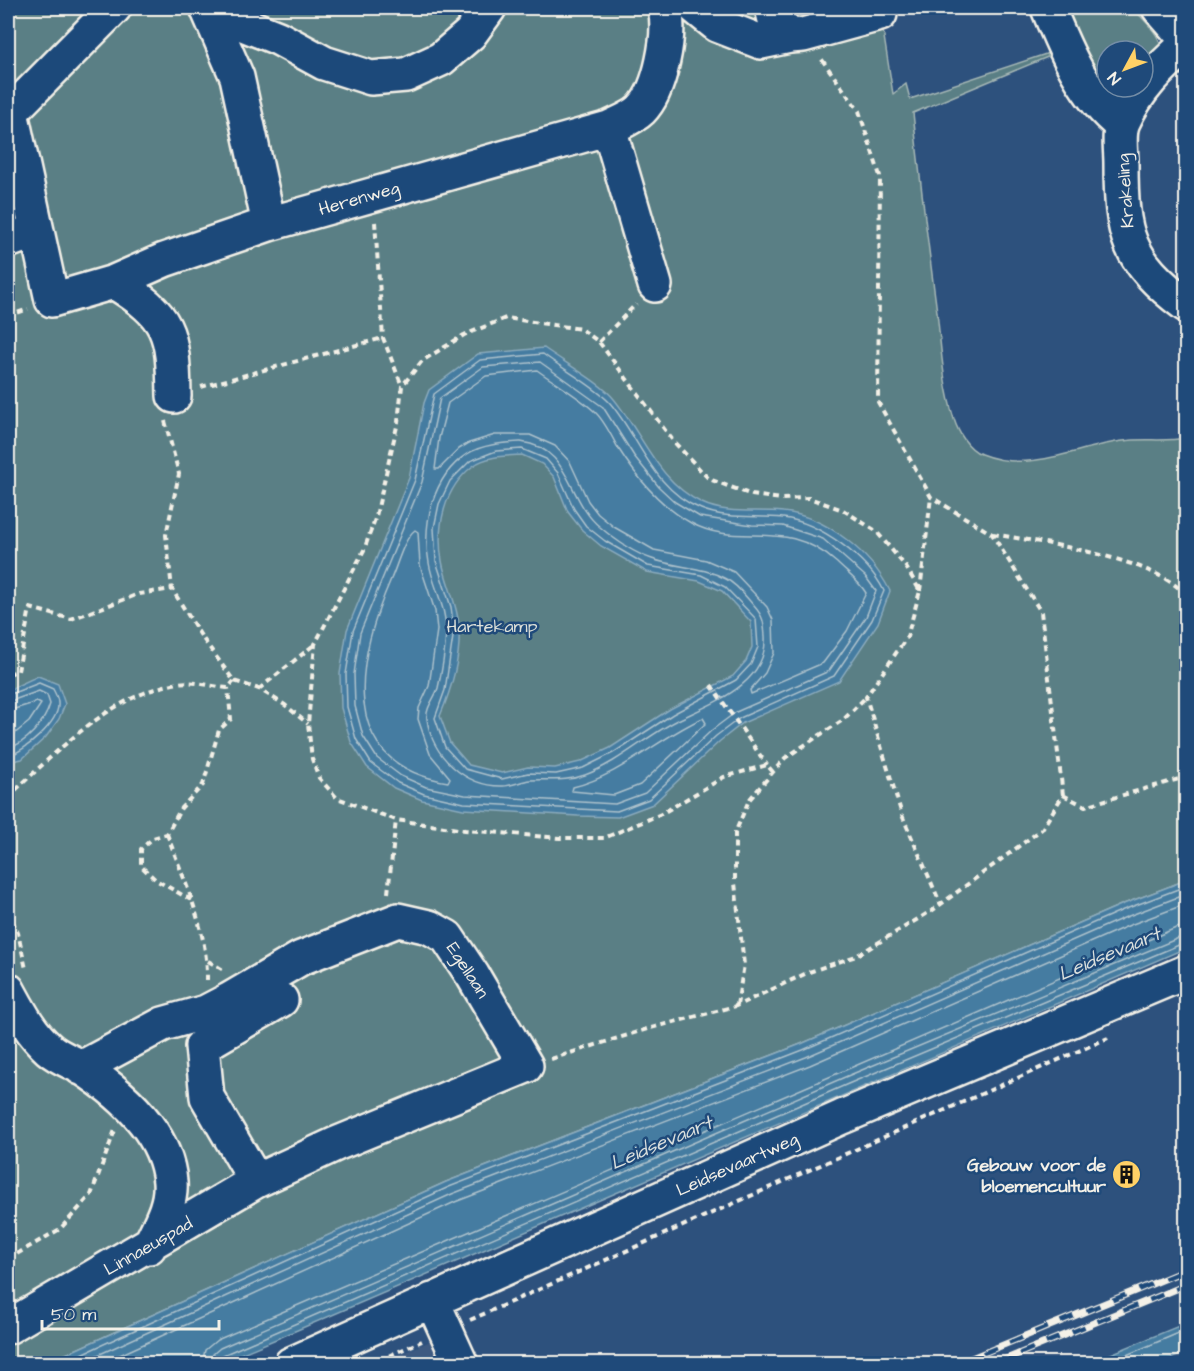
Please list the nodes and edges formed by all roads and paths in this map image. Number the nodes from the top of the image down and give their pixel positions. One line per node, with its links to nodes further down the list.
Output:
1 (114, 8): 12 (street)
2 (489, 8): 8 (street)
3 (674, 8): 9 (street); 14 (street, Herenweg)
4 (772, 8): 9 (street)
5 (878, 8): 9 (street)
6 (1048, 8): 13 (street)
7 (1159, 8): 10 (street)
8 (207, 9): 16 (street)
9 (797, 35): 25 (path)
10 (1186, 39)
11 (1186, 45): 13 (street, Krakeling)
12 (9, 113): 17 (street)
13 (1121, 125): 20 (street, Krakeling)
14 (609, 128): 15 (street, Herenweg); 19 (street)
15 (373, 195): 16 (street, Herenweg); 21 (path)
16 (268, 224): 18 (street, Herenweg)
17 (22, 234): 18 (street, Herenweg)
18 (114, 282): 24 (street)
19 (655, 285): 22 (path)
20 (1186, 304)
21 (382, 338): 23 (path); 24 (path)
22 (599, 342): 23 (path); 28 (path)
23 (402, 386): 30 (path)
24 (168, 403): 27 (path)
25 (931, 497): 26 (path); 28 (path)
26 (992, 534): 29 (path); 41 (path)
27 (172, 588): 31 (path); 32 (path)
28 (920, 591): 36 (path)
29 (1186, 595)
30 (315, 644): 35 (path); 37 (path)
31 (8, 674)
32 (234, 681): 34 (path); 35 (path)
33 (711, 685): 38 (path)
34 (228, 688): 42 (path); 44 (path)
35 (259, 689): 37 (path)
36 (866, 697): 39 (path); 46 (path)
37 (308, 724): 43 (path)
38 (767, 765): 39 (path); 43 (path)
39 (773, 772): 51 (path)
40 (1186, 777): 41 (path)
41 (1063, 795): 46 (path)
42 (8, 796)
43 (396, 820): 47 (path)
44 (167, 834): 45 (path); 45 (path)
45 (191, 900): 52 (path)
46 (941, 905): 51 (path)
47 (376, 927): 52 (street, Egellaan); 54 (street, Egellaan)
48 (1186, 972): 58 (street, Leidsevaartweg)
49 (8, 990): 55 (street)
50 (281, 999): 56 (street)
51 (736, 1006): 54 (path)
52 (207, 1012): 55 (street, Egellaan)
53 (1110, 1037): 60 (path, Leidsevaartweg)
54 (526, 1066): 56 (street)
55 (81, 1068): 57 (street)
56 (256, 1181): 57 (street, Linnaeuspad)
57 (149, 1246): 59 (street, Linnaeuspad)
58 (432, 1300): 60 (street); 61 (street, Leidsevaartweg)
59 (8, 1327)
60 (445, 1331): 62 (path, Leidsevaartweg); 63 (street)
61 (291, 1364)
62 (370, 1364)
63 (461, 1364)

